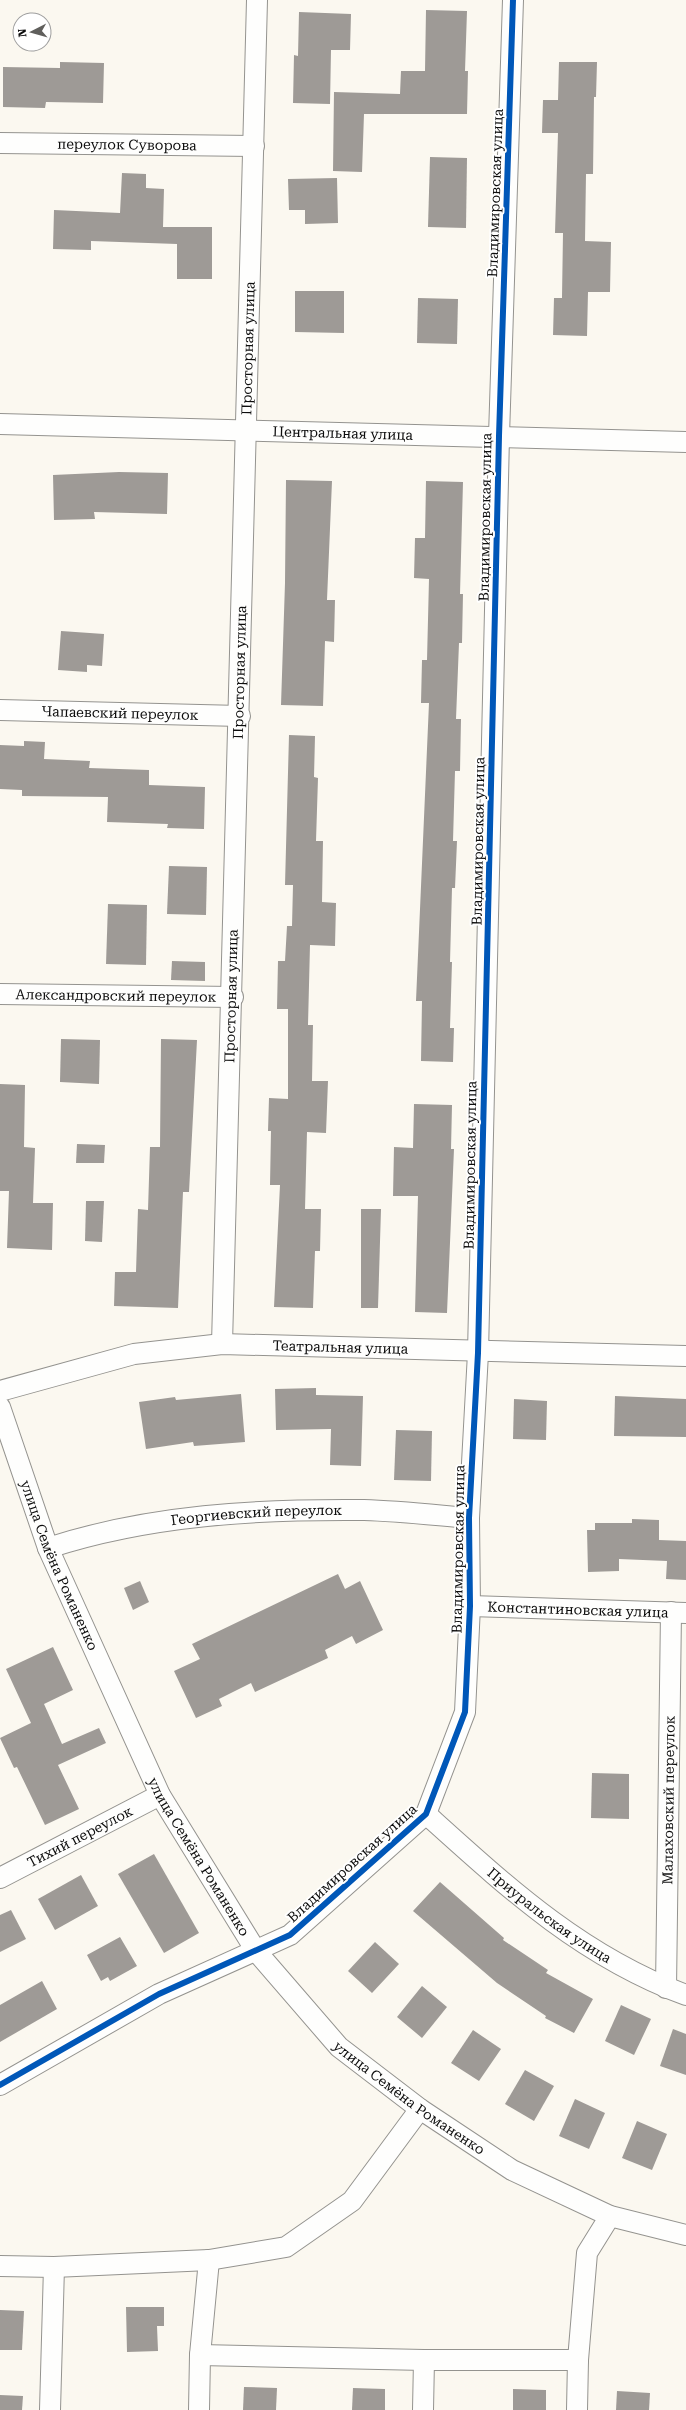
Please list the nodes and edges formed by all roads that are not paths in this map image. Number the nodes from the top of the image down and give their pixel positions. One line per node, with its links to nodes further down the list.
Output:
1 (257, 0): 4 (street, Просторная улица)
2 (513, 0): 7 (street, Владимировская улица)
3 (0, 143): 4 (street, переулок Суворова)
4 (254, 146): 6 (street, Просторная улица)
5 (0, 424): 6 (street, Центральная улица)
6 (246, 430): 7 (street, Центральная улица); 10 (street, Просторная улица)
7 (499, 436): 8 (street, Центральная улица); 14 (street, Владимировская улица)
8 (686, 442)
9 (0, 710): 10 (street, Чапаевский переулок)
10 (240, 716): 12 (street, Просторная улица)
11 (0, 994): 12 (street, Александровский переулок)
12 (233, 997): 13 (street, Просторная улица)
13 (222, 1344): 14 (street, Театральная улица); 16 (street, Театральная улица)
14 (478, 1352): 15 (street, Театральная улица); 18 (street, Владимировская улица)
15 (686, 1356)
16 (0, 1391)
17 (0, 1407): 19 (street, улица Семёна Романенко)
18 (469, 1518): 19 (street, Георгиевский переулок); 20 (street, Владимировская улица)
19 (48, 1548): 22 (street, улица Семёна Романенко)
20 (470, 1606): 21 (street, Константиновская улица); 23 (street, Владимировская улица)
21 (678, 1612): 26 (street, Малаховский переулок)
22 (160, 1795): 24 (street, Тихий переулок); 25 (street, улица Семёна Романенко)
23 (426, 1814): 25 (street, Владимировская улица); 26 (street, Приуральская улица)
24 (0, 1878)
25 (256, 1951): 28 (street, Владимировская улица); 29 (street, улица Семёна Романенко)
26 (666, 1988): 27 (street, Приуральская улица)
27 (686, 1995)
28 (0, 2085)
29 (420, 2108): 30 (street, улица Семёна Романенко); 32 (street)
30 (610, 2216): 31 (street, улица Семёна Романенко); 37 (street)
31 (686, 2235)
32 (209, 2260): 34 (street); 35 (street)
33 (0, 2266): 34 (street)
34 (54, 2267): 38 (street)
35 (200, 2355): 36 (street); 39 (street)
36 (424, 2360): 37 (street); 40 (street)
37 (578, 2360): 41 (street)
38 (50, 2410)
39 (199, 2410)
40 (422, 2410)
41 (577, 2410)

